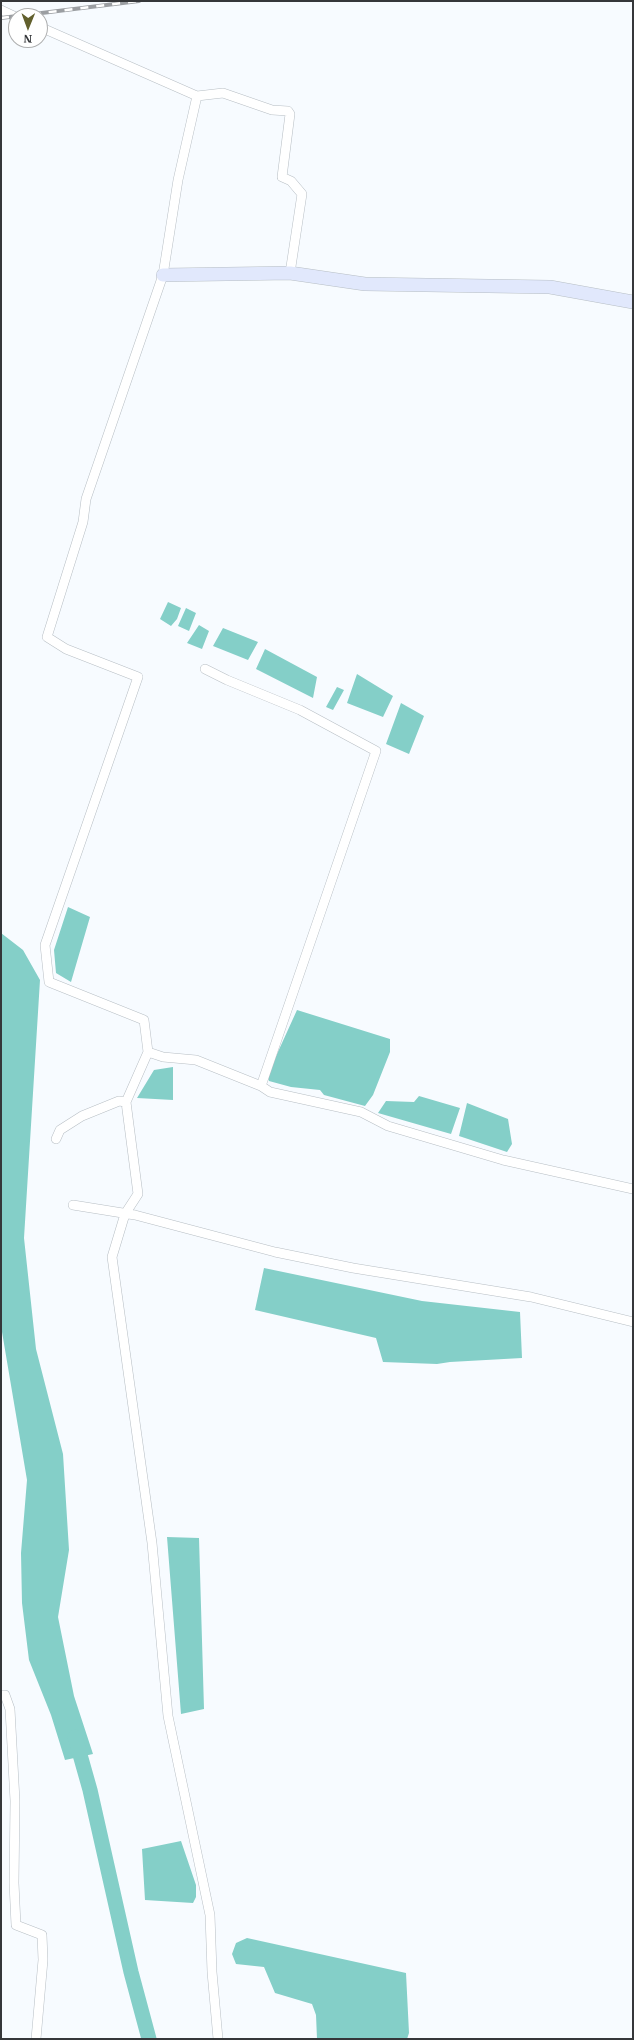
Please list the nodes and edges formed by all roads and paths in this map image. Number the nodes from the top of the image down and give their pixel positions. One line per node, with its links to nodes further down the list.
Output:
1 (48, 31): 2 (street)
2 (197, 96): 3 (street); 4 (street)
3 (290, 273): 4 (street); 5 (street)
4 (163, 275): 7 (street)
5 (633, 302)
6 (205, 669): 8 (street)
7 (148, 1052): 8 (street); 9 (street)
8 (261, 1086): 11 (street)
9 (126, 1102): 10 (street); 13 (street)
10 (56, 1140)
11 (633, 1189)
12 (73, 1205): 13 (street)
13 (125, 1214): 14 (street); 18 (street)
14 (633, 1322)
15 (2, 1693): 16 (street)
16 (5, 1709): 17 (street)
17 (36, 2039)
18 (218, 2039)

